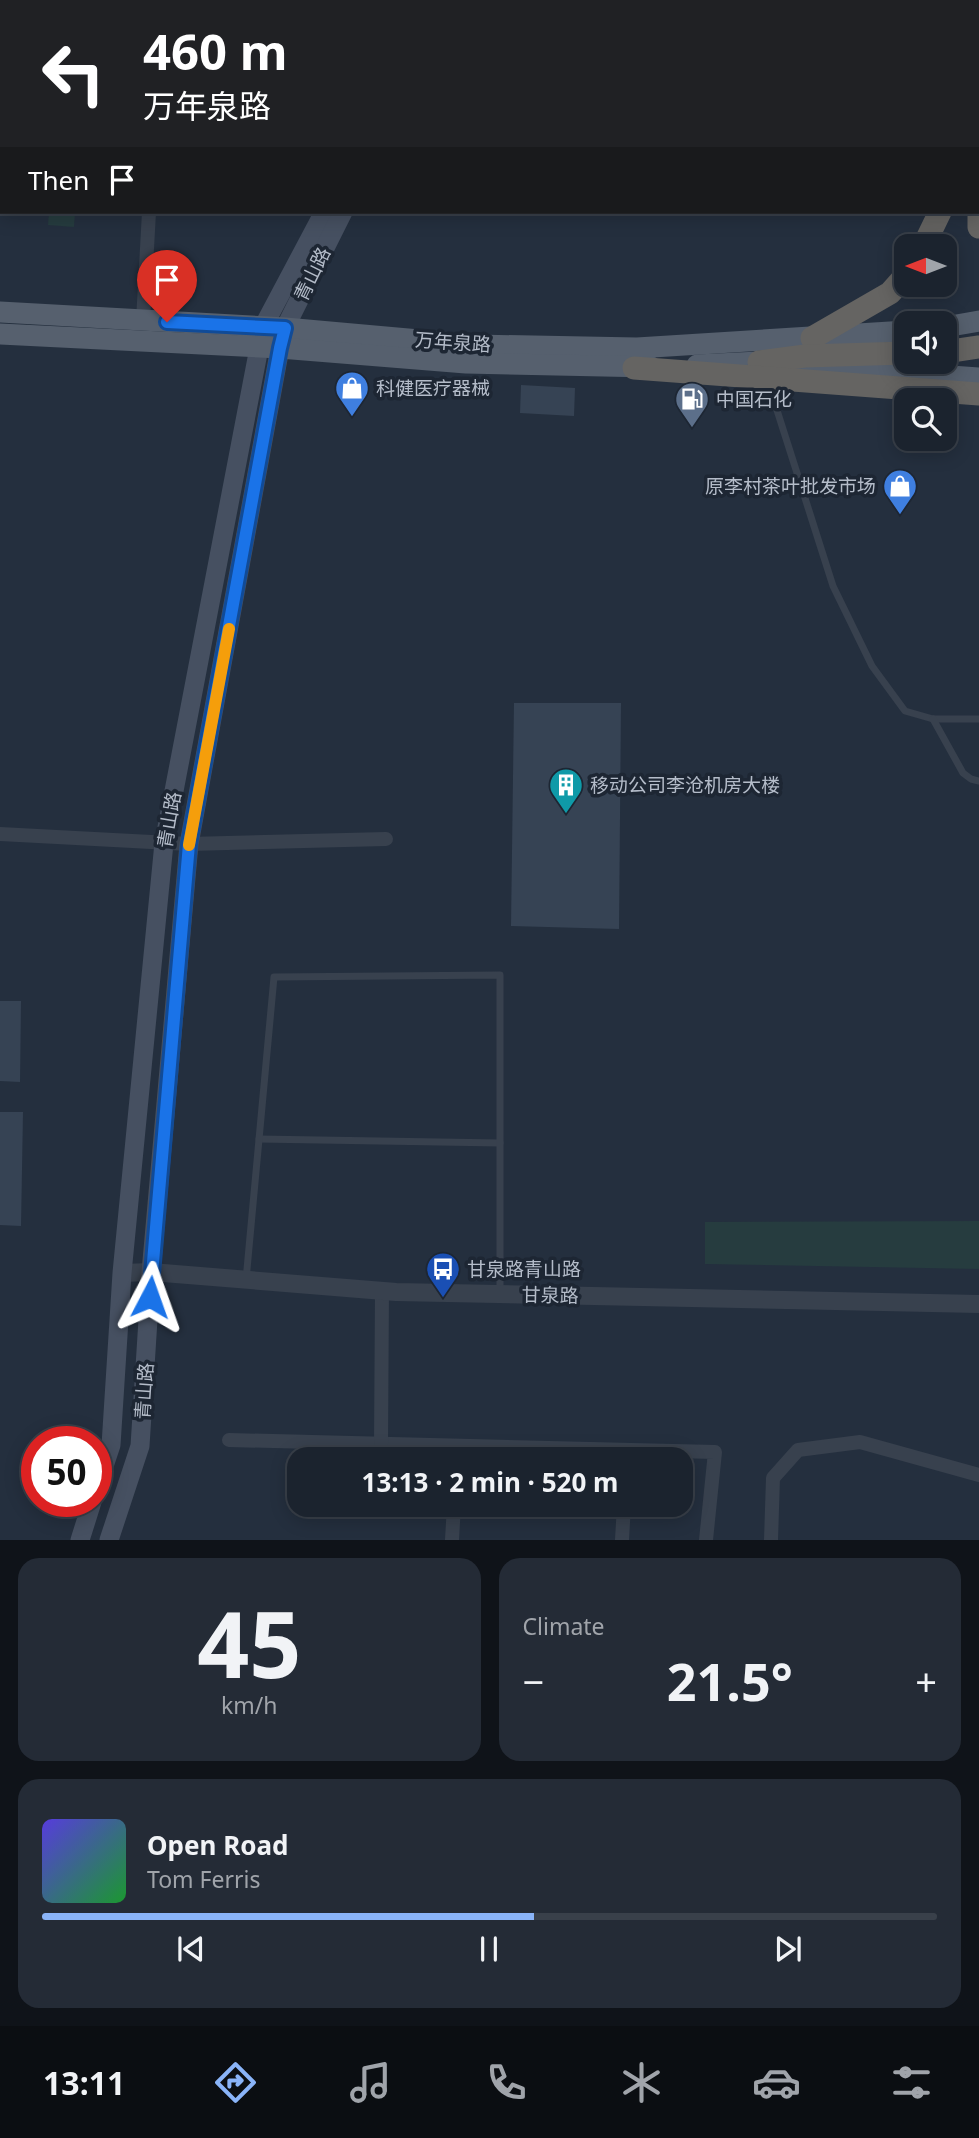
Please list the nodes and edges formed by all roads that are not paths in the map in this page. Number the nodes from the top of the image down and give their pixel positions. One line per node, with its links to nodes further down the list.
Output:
1 (149, 214): 8 (street)
2 (323, 214): 13 (main road, 青山路)
3 (342, 214): 13 (main road, 青山路)
4 (936, 216): 5 (highway)
5 (928, 234)
6 (894, 288): 14 (highway)
7 (0, 312): 8 (main road, 万年泉路)
8 (143, 321): 13 (main road, 万年泉路)
9 (979, 321): 10 (main road)
10 (957, 325)
11 (894, 332): 14 (main road, 万年泉路)
12 (0, 334): 13 (main road, 万年泉路)
13 (272, 338): 14 (main road, 万年泉路); 18 (main road, 万年泉路); 29 (main road, 青山路); 30 (main road, 青山路)
14 (812, 338)
15 (979, 347): 16 (highway)
16 (957, 350)
17 (894, 353): 19 (highway)
18 (634, 368): 19 (highway)
19 (763, 370): 20 (main road); 21 (highway); 24 (lane)
20 (979, 377)
21 (805, 381): 22 (lane); 23 (highway)
22 (854, 394)
23 (979, 394)
24 (933, 719): 25 (lane); 26 (lane)
25 (979, 719)
26 (979, 781)
27 (0, 834): 29 (street)
28 (386, 839): 30 (street)
29 (164, 843): 30 (street); 34 (main road, 青山路)
30 (189, 844): 33 (main road, 青山路)
31 (259, 1139): 32 (lane); 32 (lane); 35 (lane)
32 (500, 1143): 37 (lane)
33 (151, 1272): 34 (street, 甘泉路); 35 (street, 甘泉路); 49 (main road, 青山路)
34 (122, 1273): 39 (main road, 青山路)
35 (246, 1280): 36 (street, 甘泉路)
36 (382, 1291): 37 (street, 甘泉路); 41 (street)
37 (500, 1294): 38 (street, 甘泉路)
38 (979, 1304)
39 (112, 1429)
40 (229, 1440): 41 (street)
41 (381, 1444): 42 (street)
42 (409, 1447)
43 (693, 1452): 52 (street)
44 (979, 1475): 53 (street)
45 (87, 1517): 48 (main road)
46 (453, 1517): 50 (street)
47 (623, 1517): 51 (street)
48 (80, 1539)
49 (109, 1539)
50 (452, 1539)
51 (622, 1539)
52 (706, 1539)
53 (771, 1539)

